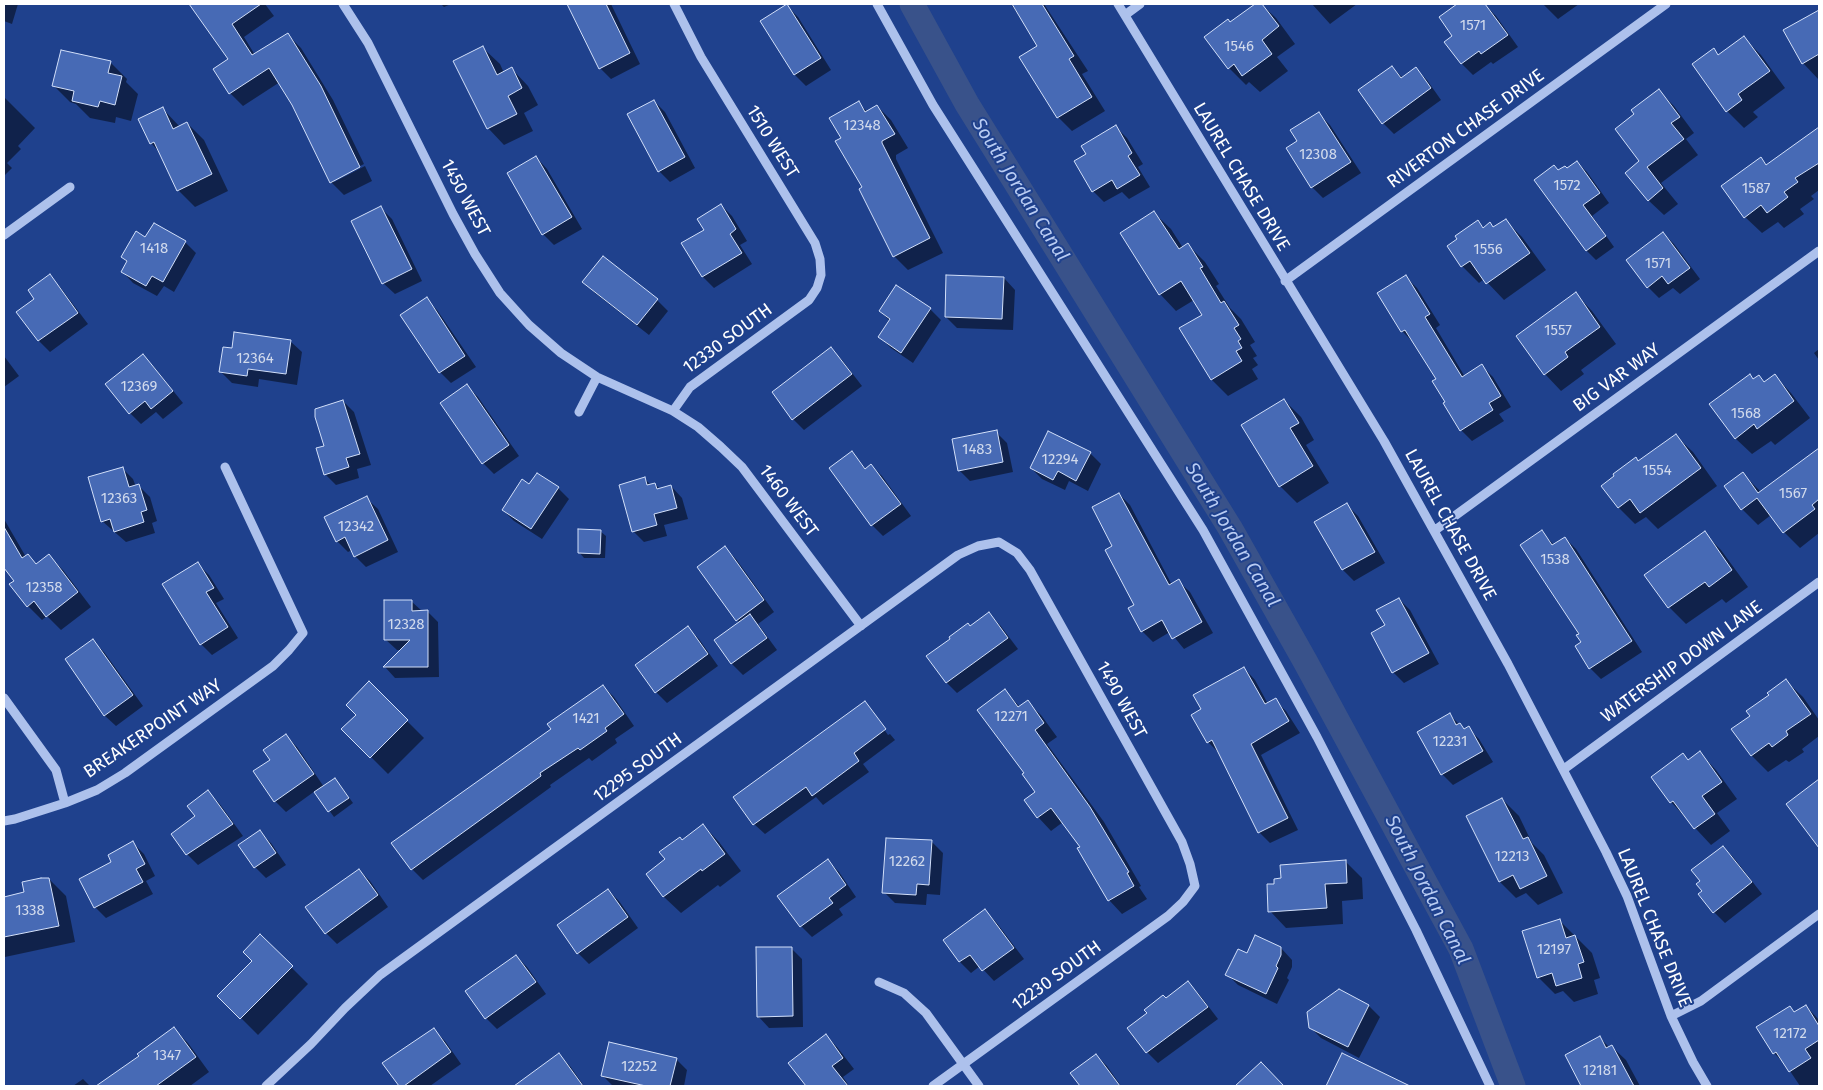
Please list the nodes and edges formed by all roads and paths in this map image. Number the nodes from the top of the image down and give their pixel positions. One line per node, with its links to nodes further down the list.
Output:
1 (344, 4): 13 (street, 1450 WEST)
2 (674, 4): 12 (street, 1510 WEST)
3 (877, 4): 33 (street)
4 (1118, 4): 7 (street, LAUREL CHASE DRIVE)
5 (1140, 4): 7 (street)
6 (1666, 4): 11 (street, RIVERTON CHASE DRIVE)
7 (1125, 15): 11 (street, LAUREL CHASE DRIVE)
8 (70, 187): 9 (street)
9 (4, 235)
10 (1819, 251): 17 (street, BIG VAR WAY)
11 (1285, 281): 17 (street, LAUREL CHASE DRIVE)
12 (810, 300): 14 (street, 12330 SOUTH)
13 (597, 377): 14 (street, 1450 WEST); 15 (street)
14 (673, 411): 20 (street, 1460 WEST)
15 (579, 412)
16 (225, 467): 23 (street, BREAKERPOINT WAY)
17 (1434, 531): 22 (street, LAUREL CHASE DRIVE)
18 (999, 542): 20 (street, 12295 SOUTH); 25 (street, 1490 WEST)
19 (1819, 582): 22 (street, WATERSHIP DOWN LANE)
20 (861, 626): 30 (street, 12295 SOUTH)
21 (4, 698): 23 (street)
22 (1564, 769): 28 (street, LAUREL CHASE DRIVE)
23 (65, 803): 24 (street, BREAKERPOINT WAY)
24 (4, 820)
25 (1194, 886): 29 (street, 12230 SOUTH)
26 (1819, 914): 28 (street)
27 (879, 982): 29 (street)
28 (1671, 1016): 34 (street, LAUREL CHASE DRIVE)
29 (964, 1064): 31 (street, 12230 SOUTH); 32 (street)
30 (266, 1086)
31 (933, 1086)
32 (979, 1086)
33 (1490, 1086)
34 (1707, 1086)

